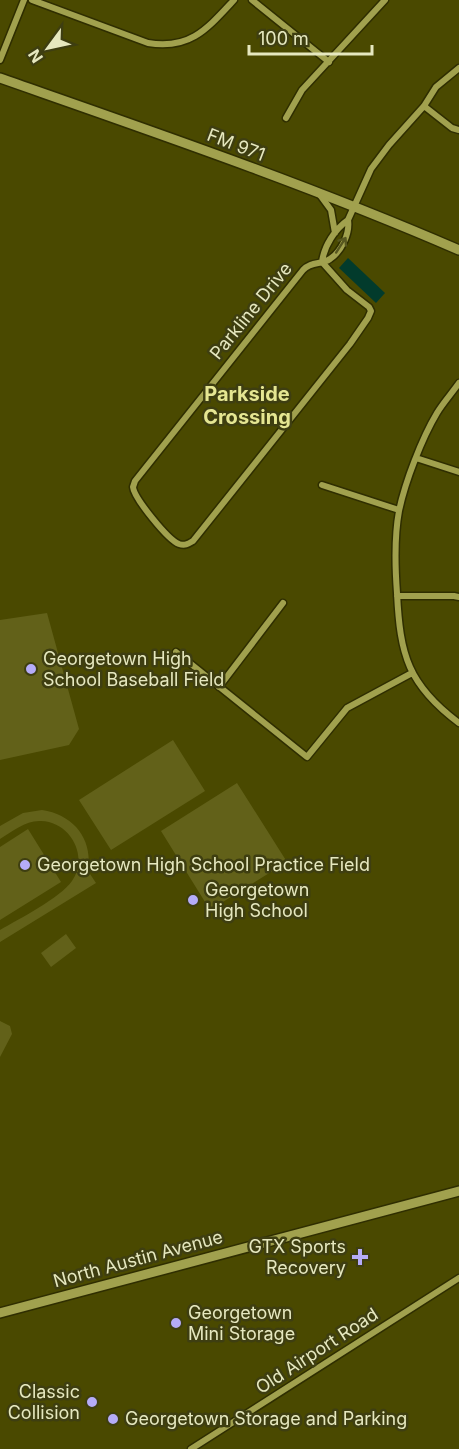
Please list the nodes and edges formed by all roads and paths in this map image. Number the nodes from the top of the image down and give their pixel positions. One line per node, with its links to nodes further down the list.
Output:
1 (24, 0): 6 (street)
2 (32, 0): 3 (street)
3 (234, 0)
4 (252, 0): 7 (street)
5 (385, 0): 7 (street)
6 (0, 60)
7 (329, 62): 11 (street)
8 (459, 68): 10 (street, Parkline Drive)
9 (0, 78): 13 (main road, FM 971 / FM 971)
10 (424, 106): 12 (street); 14 (street, Parkline Drive)
11 (286, 118)
12 (459, 130)
13 (320, 194): 14 (main road, FM 971 / FM 971); 16 (street)
14 (354, 207): 15 (street, Parkline Drive); 17 (main road, FM 971 / FM 971)
15 (348, 220): 16 (street, Parkline Drive); 18 (street, Parkline Drive, one-way to 15)
16 (335, 233): 18 (street, Parkline Drive)
17 (459, 250)
18 (322, 262): 18 (street, Parkline Drive)
19 (459, 383): 20 (street)
20 (416, 458): 21 (street); 23 (street)
21 (459, 472)
22 (321, 485): 23 (street)
23 (399, 510): 24 (street)
24 (397, 596): 25 (street); 28 (street)
25 (459, 597)
26 (284, 603): 29 (street)
27 (176, 652): 29 (street)
28 (412, 673): 29 (street); 30 (street)
29 (219, 687)
30 (459, 723)
31 (459, 1191): 33 (main road, North Austin Avenue)
32 (459, 1278): 34 (street, Old Airport Road)
33 (0, 1313)
34 (191, 1449)

